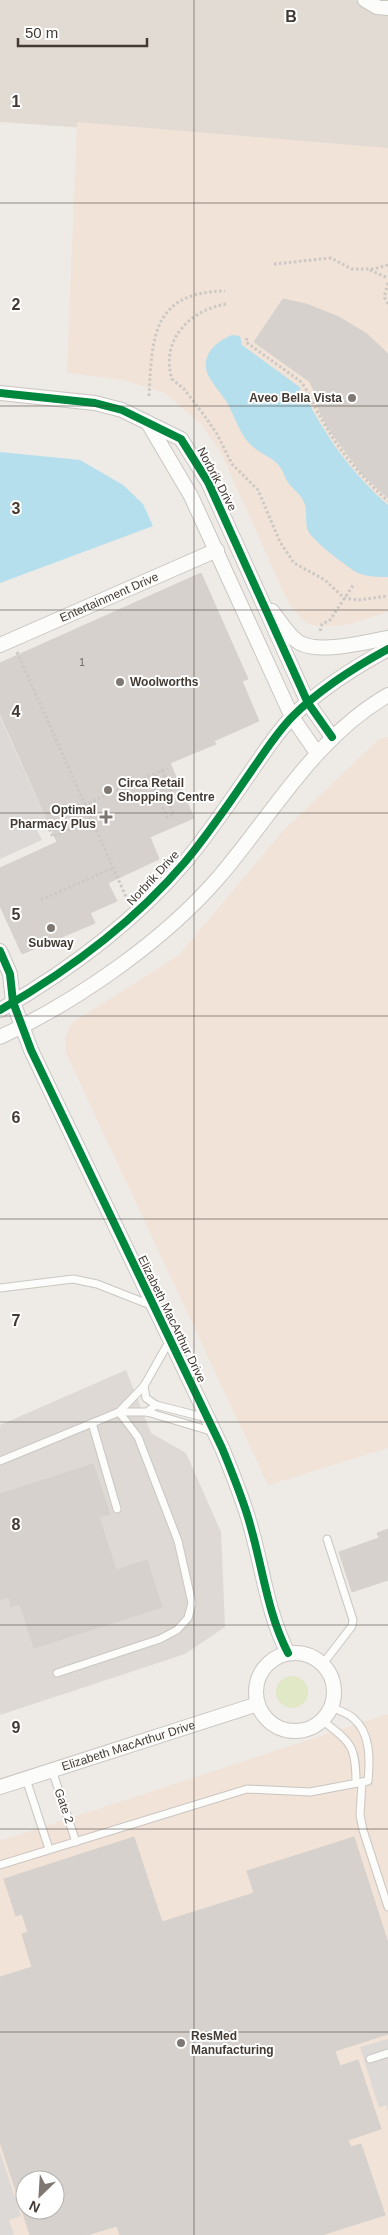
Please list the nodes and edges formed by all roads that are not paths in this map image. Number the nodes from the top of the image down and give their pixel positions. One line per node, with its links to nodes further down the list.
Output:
1 (366, 0): 2 (street)
2 (388, 8)
3 (0, 393): 4 (street, Norbrik Drive)
4 (148, 423): 5 (street); 6 (street, Norbrik Drive)
5 (217, 550): 8 (street, Entertainment Drive); 12 (street)
6 (260, 597): 7 (street, Norbrik Drive); 11 (street, Norbrik Drive)
7 (388, 638)
8 (6, 642)
9 (388, 649): 11 (street, Norbrik Drive)
10 (388, 695): 13 (street)
11 (308, 703): 12 (street, Norbrik Drive); 13 (street, Norbrik Drive)
12 (292, 717): 14 (street); 17 (street, Norbrik Drive)
13 (332, 737): 14 (street)
14 (317, 753): 19 (street)
15 (0, 951): 17 (street, Elizabeth MacArthur Drive)
16 (0, 989): 17 (street)
17 (13, 1002): 18 (street, Norbrik Drive); 19 (street, Elizabeth MacArthur Drive)
18 (0, 1010)
19 (21, 1027): 20 (street); 22 (street, Elizabeth MacArthur Drive)
20 (0, 1037)
21 (0, 1288): 22 (lane)
22 (154, 1306): 23 (street, Elizabeth MacArthur Drive)
23 (170, 1340): 24 (lane); 28 (street, Elizabeth MacArthur Drive)
24 (144, 1386): 25 (lane); 26 (lane)
25 (156, 1405): 27 (lane); 28 (lane)
26 (118, 1412): 27 (lane); 29 (lane); 36 (lane)
27 (147, 1412): 30 (lane)
28 (208, 1418): 30 (street, Elizabeth MacArthur Drive)
29 (92, 1423): 31 (lane); 32 (lane)
30 (214, 1432): 34 (street, Elizabeth MacArthur Drive)
31 (0, 1461)
32 (117, 1509)
33 (327, 1539): 35 (lane)
34 (288, 1654): 35 (street); 37 (street)
35 (322, 1665): 38 (street)
36 (57, 1673)
37 (258, 1704): 39 (street); 40 (street, Elizabeth MacArthur Drive)
38 (331, 1707): 39 (street); 42 (lane)
39 (322, 1720): 42 (lane)
40 (52, 1770): 41 (street, Elizabeth MacArthur Drive); 44 (lane, Gate 2)
41 (26, 1779): 43 (street, Elizabeth MacArthur Drive); 45 (lane)
42 (362, 1782): 44 (lane); 47 (lane)
43 (0, 1787)
44 (76, 1842): 45 (lane)
45 (49, 1849): 46 (lane)
46 (0, 1865)
47 (388, 1907)
48 (388, 2053): 49 (lane)
49 (370, 2059)

